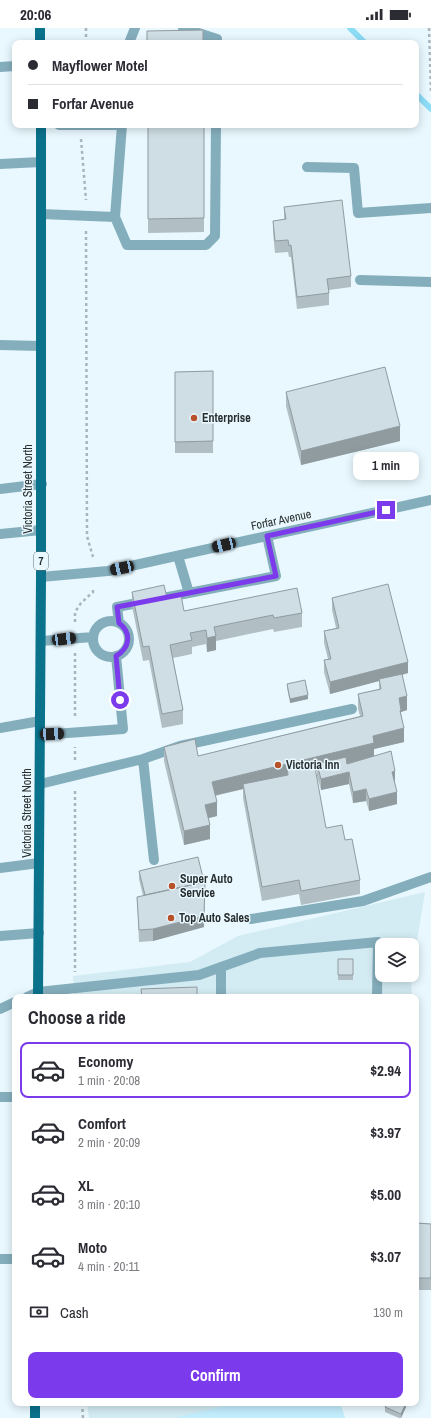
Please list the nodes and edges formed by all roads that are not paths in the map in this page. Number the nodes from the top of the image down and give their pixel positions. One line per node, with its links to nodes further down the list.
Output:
1 (40, 28): 4 (main road)
2 (135, 28): 5 (street)
3 (183, 28): 6 (street)
4 (40, 40)
5 (129, 40)
6 (217, 40)
7 (12, 66): 8 (street)
8 (0, 67)
9 (41, 128): 12 (main road, Victoria Street North / 7)
10 (122, 128): 17 (street)
11 (216, 128): 17 (street)
12 (41, 162): 13 (street); 16 (main road, Victoria Street North / 7)
13 (0, 164)
14 (307, 167): 15 (street)
15 (431, 208)
16 (41, 214): 17 (street); 21 (main road, Victoria Street North / 7)
17 (115, 217)
18 (360, 280): 19 (street)
19 (431, 282)
20 (0, 345): 21 (street)
21 (41, 346): 22 (main road, Victoria Street North / 7)
22 (42, 484): 23 (street); 25 (main road, Victoria Street North / 7)
23 (0, 489)
24 (431, 500): 27 (street, Forfar Avenue)
25 (41, 530): 26 (street); 29 (main road, Victoria Street North / 7)
26 (0, 534)
27 (267, 536): 28 (street, Forfar Avenue); 30 (street)
28 (178, 556): 29 (street, Forfar Avenue); 30 (street)
29 (41, 577): 33 (main road, Victoria Street North / 7)
30 (189, 593): 31 (street)
31 (119, 623): 32 (street); 34 (street)
32 (93, 637): 33 (street); 34 (street)
33 (41, 641): 36 (main road, Victoria Street North / 7)
34 (116, 656): 38 (street)
35 (352, 709): 39 (street)
36 (40, 721): 37 (street); 38 (main road, Victoria Street North / 7)
37 (0, 728)
38 (40, 735): 40 (main road, Victoria Street North / 7)
39 (143, 759): 40 (street); 41 (street)
40 (40, 784): 42 (main road, Victoria Street North / 7)
41 (154, 860)
42 (39, 863): 43 (street); 46 (main road, Victoria Street North / 7)
43 (0, 868)
44 (431, 877): 45 (street)
45 (251, 919)
46 (39, 933): 47 (street); 49 (main road, Victoria Street North / 7)
47 (0, 936)
48 (221, 967): 50 (street); 51 (street); 52 (street)
49 (38, 994)
50 (43, 994)
51 (221, 994)
52 (377, 994)
53 (12, 1003): 54 (street)
54 (0, 1009)
55 (0, 1097): 56 (street)
56 (12, 1097)
57 (0, 1259): 58 (street)
58 (12, 1259)
59 (35, 1406): 60 (main road)
60 (35, 1418)

